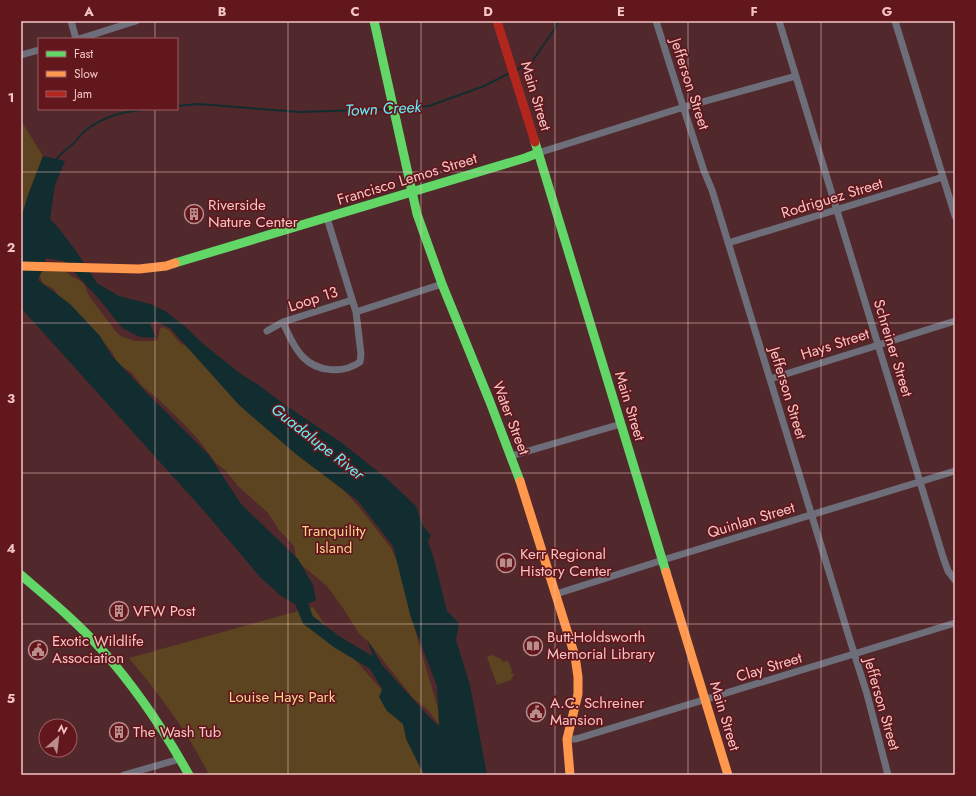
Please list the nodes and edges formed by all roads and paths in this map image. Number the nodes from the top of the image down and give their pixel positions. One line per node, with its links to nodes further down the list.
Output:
1 (71, 21): 8 (street)
2 (136, 21): 9 (street)
3 (374, 21): 16 (street, Water Street)
4 (497, 21): 14 (street, Main Street)
5 (656, 21): 13 (street, Jefferson Street)
6 (779, 21): 12 (street, Schreiner Street)
7 (895, 21): 15 (street)
8 (78, 38)
9 (81, 38)
10 (38, 50): 11 (street)
11 (21, 55)
12 (796, 76): 13 (street, Francisco Lemos Street); 17 (street, Schreiner Street)
13 (684, 107): 14 (street, Francisco Lemos Street); 20 (street, Jefferson Street)
14 (538, 153): 16 (street, Francisco Lemos Street); 30 (street, Main Street)
15 (943, 177): 17 (street, Rodriguez Street); 18 (street)
16 (412, 192): 19 (street, Francisco Lemos Street); 22 (street, Water Street)
17 (837, 210): 20 (street, Rodriguez Street); 28 (street, Schreiner Street)
18 (955, 216)
19 (327, 218): 21 (street, Francisco Lemos Street); 23 (street)
20 (728, 243): 29 (street, Jefferson Street)
21 (21, 266)
22 (442, 284): 24 (street); 31 (street, Water Street)
23 (352, 300): 24 (street); 26 (street, Loop 13)
24 (356, 312): 26 (street, Loop 13)
25 (955, 321): 28 (street, Hays Street)
26 (283, 322): 27 (street, Loop 13)
27 (267, 331)
28 (878, 345): 29 (street, Hays Street); 33 (street, Schreiner Street)
29 (770, 379): 34 (street, Jefferson Street)
30 (621, 424): 31 (street); 35 (street, Main Street)
31 (511, 456): 38 (street, Water Street)
32 (955, 472): 33 (street, Quinlan Street)
33 (920, 482): 34 (street, Quinlan Street); 37 (street, Schreiner Street)
34 (812, 515): 35 (street, Quinlan Street); 40 (street, Jefferson Street)
35 (663, 560): 38 (street, Quinlan Street); 41 (street, Main Street)
36 (21, 575): 43 (street)
37 (955, 580)
38 (556, 594): 42 (street, Water Street)
39 (955, 623): 40 (street, Clay Street)
40 (854, 654): 41 (street, Clay Street); 48 (street, Jefferson Street)
41 (706, 700): 42 (street, Clay Street); 47 (street, Main Street)
42 (567, 739): 46 (street, Water Street)
43 (180, 759): 44 (street); 45 (street)
44 (124, 775)
45 (189, 775)
46 (570, 775)
47 (728, 775)
48 (888, 775)

